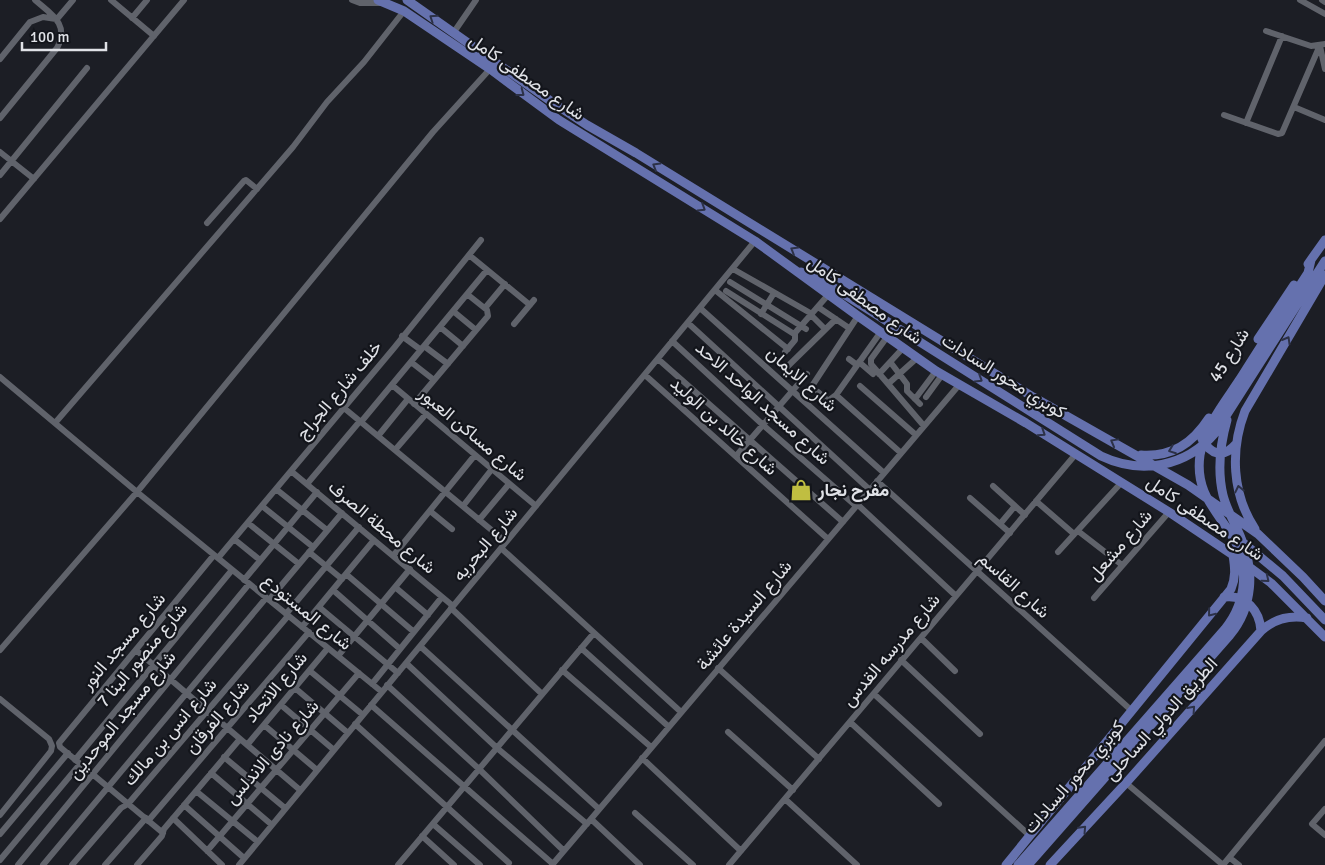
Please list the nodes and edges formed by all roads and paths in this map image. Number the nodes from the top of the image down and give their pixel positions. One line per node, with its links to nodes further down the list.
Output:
1 (35, 0): 14 (street)
2 (73, 0): 14 (street)
3 (111, 0): 13 (street)
4 (147, 0): 13 (street)
5 (184, 0): 17 (street)
6 (352, 0): 10 (street)
7 (407, 0): 16 (main road, شارع مصطفى كامل, one-way to 7)
8 (476, 0): 16 (street)
9 (1300, 0): 12 (street)
10 (382, 2): 11 (main road, شارع مصطفى كامل)
11 (404, 11): 22 (main road, شارع مصطفى كامل); 33 (street)
12 (1325, 14)
13 (132, 18): 17 (street)
14 (58, 19): 20 (street); 26 (street)
15 (1266, 31): 18 (street)
16 (454, 32): 86 (main road, شارع مصطفى كامل, one-way to 16)
17 (154, 36): 32 (street)
18 (1282, 36): 19 (street); 28 (street)
19 (1322, 45): 23 (street); 24 (street)
20 (0, 58)
21 (87, 68): 30 (street)
22 (490, 69): 38 (main road, شارع مصطفى كامل, one-way to 38); 138 (street)
23 (1325, 69)
24 (1294, 107): 27 (street); 28 (street)
25 (1224, 115): 28 (street)
26 (0, 118)
27 (1325, 120)
28 (1246, 123)
29 (0, 152): 30 (street)
30 (11, 161): 31 (street); 32 (street)
31 (0, 175)
32 (34, 179): 34 (street)
33 (257, 189): 35 (street); 113 (street)
34 (0, 219)
35 (207, 223)
36 (481, 240): 39 (street, خلف شارع الجراج)
37 (1325, 240): 40 (main road, شارع 45)
38 (755, 241): 43 (street, شارع البحريه); 44 (main road, شارع مصطفى كامل)
39 (469, 254): 42 (street); 72 (street, خلف شارع الجراج)
40 (1311, 260): 53 (main road, كوبري محور السادات); 117 (main road, شارع 45)
41 (1325, 261): 53 (main road, كوبري محور السادات)
42 (487, 270): 47 (street); 51 (street)
43 (735, 270): 46 (street); 48 (street, شارع البحريه); 50 (street)
44 (797, 272): 52 (main road, شارع مصطفى كامل); 111 (main road, كوبري محور السادات, one-way to 111)
45 (1325, 275): 121 (main road, one-way to 45)
46 (730, 282): 49 (street); 54 (street)
47 (505, 284): 56 (street); 64 (street)
48 (715, 290): 49 (street); 57 (street, شارع البحريه)
49 (724, 293): 59 (street); 70 (street)
50 (774, 293): 54 (street); 60 (street)
51 (467, 294): 56 (street); 58 (street)
52 (828, 294): 55 (street); 61 (main road, شارع مصطفى كامل)
53 (1293, 304): 111 (main road, كوبري محور السادات); 163 (main road, كوبري محور السادات)
54 (766, 305): 59 (street); 66 (street)
55 (818, 307): 60 (street); 62 (street)
56 (485, 308): 69 (street)
57 (700, 308): 63 (street, شارع البحريه); 98 (street, شارع الايمان)
58 (453, 311): 65 (street); 69 (street)
59 (761, 314): 70 (street)
60 (811, 315): 66 (street); 68 (street)
61 (858, 316): 67 (street); 71 (main road, شارع مصطفى كامل)
62 (836, 319): 67 (street); 68 (street)
63 (688, 323): 73 (street, شارع البحريه); 108 (street)
64 (514, 324)
65 (440, 327): 74 (street); 75 (street)
66 (804, 328): 70 (street)
67 (849, 328): 96 (street)
68 (825, 329): 84 (street)
69 (476, 330): 74 (street)
70 (795, 334)
71 (884, 335): 76 (main road, شارع مصطفى كامل); 81 (street); 88 (street)
72 (402, 336): 75 (street); 109 (street, خلف شارع الجراج)
73 (672, 341): 78 (street, شارع البحريه); 115 (street, شارع مسجد الواحد الاحد)
74 (463, 346): 83 (street)
75 (423, 348): 80 (street); 83 (street)
76 (903, 348): 77 (main road, شارع مصطفى كامل); 82 (street)
77 (916, 358): 85 (main road, شارع مصطفى كامل); 90 (street)
78 (658, 359): 89 (street, شارع البحريه); 120 (street)
79 (849, 359): 81 (street)
80 (411, 362): 92 (street); 94 (street)
81 (858, 363): 88 (street); 100 (street)
82 (891, 363): 88 (street); 90 (street)
83 (448, 364): 92 (street)
84 (788, 366)
85 (939, 373): 95 (main road, شارع مصطفى كامل); 101 (street); 105 (street)
86 (994, 373): 102 (main road, شارع مصطفى كامل); 103 (main road)
87 (807, 374): 98 (street)
88 (876, 374): 93 (street)
89 (645, 375): 127 (street, شارع خالد بن الوليد); 146 (street, شارع البحريه)
90 (900, 375): 93 (street); 105 (street)
91 (0, 377): 113 (street, شارع المستودع)
92 (434, 380): 107 (street)
93 (888, 384): 106 (street)
94 (392, 385): 104 (street, شارع مساكن العبور); 112 (street)
95 (959, 385): 103 (main road, شارع مصطفى كامل); 116 (street, شارع السيدة عائشة)
96 (812, 386)
97 (860, 386): 118 (street)
98 (793, 391): 108 (street); 130 (street, شارع الايمان)
99 (818, 392): 100 (street)
100 (837, 397): 123 (street)
101 (926, 397)
102 (1033, 397): 114 (main road); 126 (main road, شارع مصطفى كامل, one-way to 102)
103 (982, 398): 114 (main road, شارع مصطفى كامل)
104 (408, 399): 107 (street, شارع مساكن العبور); 119 (street)
105 (915, 400): 106 (street)
106 (903, 402): 116 (street)
107 (414, 404): 110 (street, شارع مساكن العبور)
108 (779, 407): 115 (street); 137 (street)
109 (344, 408): 112 (street); 129 (street, خلف شارع الجراج)
110 (426, 414): 122 (street); 124 (street, شارع مساكن العبور)
111 (1228, 414): 248 (main road, كوبري محور السادات)
112 (360, 421): 119 (street); 133 (street)
113 (55, 423): 138 (street, شارع المستودع)
114 (1026, 423): 125 (main road, شارع مصطفى كامل, one-way to 125)
115 (763, 425): 120 (street); 143 (street, شارع مسجد الواحد الاحد)
116 (924, 426): 118 (street, شارع السيدة عائشة)
117 (1200, 432): 121 (main road); 126 (main road, شارع 45, one-way to 126)
118 (916, 435): 123 (street, شارع السيدة عائشة)
119 (378, 436): 122 (street)
120 (749, 441): 127 (street); 154 (street)
121 (1236, 444): 164 (main road, one-way to 121)
122 (395, 450): 140 (street)
123 (901, 453): 130 (street, شارع السيدة عائشة)
124 (475, 455): 128 (street, شارع مساكن العبور); 140 (street)
125 (1075, 455): 132 (main road, شارع مصطفى كامل); 142 (street, شارع مدرسه القدس)
126 (1139, 455): 164 (main road, شارع مصطفى كامل)
127 (736, 456): 166 (street, شارع خالد بن الوليد)
128 (492, 469): 134 (street, شارع مساكن العبور); 145 (street)
129 (291, 471): 133 (street, شارع محطة الصرف); 136 (street, خلف شارع الجراج)
130 (884, 473): 131 (street, شارع السيدة عائشة)
131 (877, 482): 137 (street, شارع السيدة عائشة); 182 (street, شارع القاسم)
132 (1121, 483): 150 (main road, شارع مصطفى كامل); 161 (street)
133 (307, 484): 139 (street, شارع محطة الصرف)
134 (509, 484): 146 (street, شارع مساكن العبور); 153 (street)
135 (993, 486): 147 (street)
136 (276, 489): 144 (street, خلف شارع الجراج); 148 (street)
137 (870, 490): 143 (street, شارع السيدة عائشة)
138 (137, 492): 175 (street, شارع المستودع); 213 (street)
139 (317, 492): 148 (street, شارع مسجد الموحدين); 151 (street, شارع محطة الصرف)
140 (446, 492): 145 (street); 149 (street)
141 (970, 498): 156 (street)
142 (1036, 501): 152 (street, شارع مدرسه القدس); 161 (street)
143 (857, 505): 154 (street, شارع السيدة عائشة); 187 (street, شارع مسجد الواحد الاحد)
144 (262, 506): 155 (street, خلف شارع الجراج); 157 (street)
145 (463, 506): 153 (street)
146 (536, 506): 168 (street, شارع البحريه)
147 (1015, 506): 152 (street); 156 (street)
148 (302, 510): 157 (street, شارع مسجد الموحدين); 160 (street)
149 (430, 511): 159 (street); 174 (street)
150 (1169, 512): 173 (main road, شارع مصطفى كامل); 178 (street, شارع مشعل)
151 (342, 513): 158 (street, شارع محطة الصرف); 160 (street)
152 (1025, 515): 162 (street, شارع مدرسه القدس)
153 (479, 520): 168 (street)
154 (843, 522): 166 (street, شارع السيدة عائشة)
155 (248, 523): 165 (street, خلف شارع الجراج); 169 (street)
156 (1000, 524): 162 (street)
157 (288, 527): 169 (street, شارع مسجد الموحدين); 171 (street)
158 (358, 527): 167 (street, شارع محطة الصرف); 179 (street, شارع انس بن مالك)
159 (452, 529)
160 (327, 530): 171 (street)
161 (1076, 532): 172 (street); 178 (street)
162 (1010, 533): 182 (street, شارع مدرسه القدس)
163 (1231, 534): 200 (main road, كوبري محور السادات); 248 (main road, كوبري محور السادات)
164 (1258, 534): 192 (main road, شارع مصطفى كامل)
165 (234, 539): 175 (street, خلف شارع الجراج); 176 (street)
166 (828, 539): 220 (street, شارع السيدة عائشة)
167 (374, 540): 174 (street, شارع محطة الصرف); 183 (street)
168 (506, 542): 170 (street, شارع البحريه)
169 (274, 544): 176 (street, شارع مسجد الموحدين); 177 (street)
170 (501, 548): 195 (street, شارع البحريه); 205 (street)
171 (311, 550): 177 (street); 179 (street)
172 (1058, 552)
173 (1233, 555): 189 (main road, الطريق الدولي الساحلى); 198 (main road, شارع مصطفى كامل, one-way to 198)
174 (393, 556): 181 (street, شارع محطة الصرف)
175 (216, 557): 180 (street, شارع المستودع); 214 (street, شارع مسجد النور)
176 (260, 560): 184 (street, شارع مسجد الموحدين)
177 (299, 564): 191 (street)
178 (1122, 565): 190 (street, شارع مشعل)
179 (326, 566): 183 (street); 196 (street, شارع انس بن مالك)
180 (232, 570): 184 (street, شارع المستودع); 219 (street, شارع منصور البنا 7)
181 (410, 570): 185 (street); 188 (street, شارع محطة الصرف)
182 (977, 572): 187 (street, شارع مدرسه القدس); 238 (street, شارع القاسم)
183 (344, 577): 186 (street); 193 (street)
184 (246, 582): 191 (street, شارع المستودع); 226 (street, شارع مسجد الموحدين)
185 (395, 587): 193 (street); 197 (street)
186 (333, 590): 194 (street); 199 (street)
187 (956, 596): 208 (street, شارع مدرسه القدس)
188 (442, 597): 195 (street, شارع محطة الصرف); 197 (street)
189 (1224, 597): 202 (main road); 238 (main road, الطريق الدولي الساحلى, one-way to 238)
190 (1094, 598)
191 (268, 599): 196 (street, شارع المستودع); 231 (street)
192 (1325, 600)
193 (381, 604): 199 (street); 204 (street)
194 (319, 607): 201 (street); 206 (street)
195 (452, 607): 209 (street, شارع البحريه); 232 (street, شارع محطة الصرف)
196 (287, 615): 201 (street, شارع المستودع); 239 (street, شارع انس بن مالك)
197 (428, 615): 204 (street)
198 (1307, 618): 202 (main road, الطريق الدولي الساحلى); 207 (main road, شارع مصطفى كامل)
199 (368, 620): 206 (street); 212 (street)
200 (1325, 620)
201 (302, 627): 203 (street, شارع المستودع)
202 (1261, 631): 271 (main road, الطريق الدولي الساحلى, one-way to 202)
203 (309, 632): 210 (street, شارع المستودع); 247 (street, شارع الفرقان)
204 (414, 632): 212 (street)
205 (594, 633): 211 (street); 240 (street)
206 (354, 636): 215 (street); 218 (street)
207 (1325, 637)
208 (920, 638): 216 (street, شارع مدرسه القدس); 223 (street)
209 (420, 646): 217 (street, شارع البحريه); 249 (street)
210 (328, 648): 215 (street, شارع المستودع); 222 (street, شارع الاتحاد)
211 (580, 648): 221 (street); 246 (street)
212 (400, 649): 218 (street)
213 (0, 650)
214 (136, 650): 219 (street); 261 (street, شارع مسجد النور)
215 (338, 656): 224 (street, شارع المستودع)
216 (901, 660): 233 (street, شارع مدرسه القدس); 253 (street)
217 (406, 663): 225 (street, شارع البحريه); 258 (street)
218 (388, 664): 225 (street); 227 (street)
219 (153, 665): 226 (street); 265 (street, شارع منصور البنا 7)
220 (718, 668): 240 (street, شارع السيدة عائشة); 264 (street)
221 (562, 670): 232 (street); 257 (street)
222 (310, 671): 229 (street, شارع الاتحاد); 234 (street)
223 (955, 671)
224 (359, 673): 227 (street, شارع المستودع); 234 (street, شارع نادى الاندلس)
225 (398, 673): 228 (street, شارع البحريه)
226 (170, 679): 231 (street); 270 (street, شارع مسجد الموحدين)
227 (372, 684): 230 (street, شارع المستودع)
228 (387, 686): 230 (street, شارع البحريه); 266 (street)
229 (295, 688): 236 (street, شارع الاتحاد); 241 (street)
230 (382, 692): 237 (street, شارع البحريه)
231 (186, 693): 239 (street); 273 (street)
232 (542, 694): 249 (street)
233 (874, 694): 243 (street, شارع مدرسه القدس); 297 (street)
234 (340, 696): 241 (street, شارع نادى الاندلس); 242 (street)
235 (0, 700): 288 (street)
236 (281, 705): 245 (street, شارع الاتحاد); 250 (street)
237 (371, 705): 242 (street, شارع البحريه); 272 (street)
238 (1131, 710): 297 (main road, الطريق الدولي الساحلى)
239 (207, 711): 247 (street); 279 (street, شارع انس بن مالك)
240 (681, 712): 246 (street, شارع السيدة عائشة)
241 (325, 713): 250 (street, شارع نادى الاندلس); 252 (street)
242 (363, 715): 244 (street, شارع البحريه)
243 (850, 722): 264 (street, شارع مدرسه القدس); 281 (street)
244 (355, 724): 252 (street, شارع البحريه); 283 (street)
245 (264, 725): 256 (street, شارع الاتحاد); 259 (street)
246 (668, 727): 257 (street, شارع السيدة عائشة)
247 (227, 728): 254 (street); 290 (street, شارع الفرقان)
248 (1143, 728): 326 (main road, كوبري محور السادات); 327 (main road, كوبري محور السادات)
249 (512, 729): 258 (street); 285 (street)
250 (310, 730): 259 (street, شارع نادى الاندلس); 260 (street)
251 (728, 732): 276 (street)
252 (348, 733): 260 (street, شارع البحريه)
253 (980, 734)
254 (240, 739): 256 (street); 262 (street)
255 (1325, 741): 306 (street)
256 (248, 745): 267 (street)
257 (651, 747): 263 (street, شارع السيدة عائشة)
258 (497, 748): 266 (street); 292 (street)
259 (293, 750): 267 (street, شارع نادى الاندلس); 268 (street)
260 (334, 750): 268 (street, شارع البحريه)
261 (68, 753): 265 (street); 296 (street)
262 (224, 757): 269 (street); 274 (street)
263 (642, 758): 285 (street, شارع السيدة عائشة); 304 (street)
264 (819, 759): 276 (street, شارع مدرسه القدس)
265 (78, 762): 270 (street); 307 (street, شارع منصور البنا 7)
266 (479, 769): 272 (street); 303 (street)
267 (276, 770): 274 (street, شارع نادى الاندلس); 275 (street)
268 (317, 770): 275 (street, شارع البحريه)
269 (211, 773): 277 (street); 280 (street)
270 (93, 774): 273 (street); 310 (street, شارع مسجد الموحدين)
271 (1126, 783): 328 (main road, الطريق الدولي الساحلى, one-way to 271); 329 (street)
272 (463, 786): 283 (street); 320 (street)
273 (108, 787): 279 (street); 311 (street)
274 (261, 788): 280 (street, شارع نادى الاندلس); 284 (street)
275 (300, 790): 284 (street, شارع البحريه)
276 (793, 790): 278 (street, شارع مدرسه القدس)
277 (196, 791): 282 (street); 291 (street)
278 (785, 800): 304 (street, شارع مدرسه القدس); 324 (street)
279 (128, 804): 290 (street); 312 (street, شارع انس بن مالك)
280 (247, 804): 291 (street, شارع نادى الاندلس); 294 (street)
281 (939, 804)
282 (184, 805): 289 (street); 300 (street)
283 (447, 806): 293 (street); 308 (street)
284 (285, 808): 294 (street, شارع البحريه)
285 (600, 809): 292 (street, شارع السيدة عائشة)
286 (1325, 809): 298 (street)
287 (635, 813): 322 (street)
288 (0, 815)
289 (173, 818): 295 (street); 302 (street)
290 (147, 819): 295 (street); 313 (street, شارع الفرقان)
291 (233, 821): 300 (street, شارع نادى الاندلس); 301 (street)
292 (589, 822): 303 (street, شارع السيدة عائشة); 321 (street)
293 (432, 824): 299 (street); 319 (street)
294 (272, 825): 301 (street, شارع البحريه)
295 (163, 832): 314 (street)
296 (0, 834)
297 (1029, 835): 325 (main road, الطريق الدولي الساحلى)
298 (1325, 835)
299 (422, 836): 317 (street); 318 (street)
300 (219, 837): 302 (street, شارع نادى الاندلس); 305 (street)
301 (258, 842): 305 (street, شارع البحريه)
302 (207, 851): 315 (street)
303 (564, 851): 320 (street, شارع السيدة عائشة)
304 (741, 851): 323 (street, شارع مدرسه القدس)
305 (244, 858): 316 (street, شارع البحريه)
306 (1230, 858): 329 (street); 330 (street)
307 (0, 861): 309 (street)
308 (509, 863)
309 (4, 865)
310 (18, 865)
311 (42, 865)
312 (72, 865)
313 (105, 865)
314 (137, 865)
315 (222, 865)
316 (238, 865)
317 (398, 865)
318 (454, 865)
319 (480, 865)
320 (552, 865)
321 (640, 865)
322 (693, 865)
323 (729, 865)
324 (857, 865)
325 (1006, 865)
326 (1018, 865)
327 (1028, 865)
328 (1050, 865)
329 (1223, 865)
330 (1239, 865)

